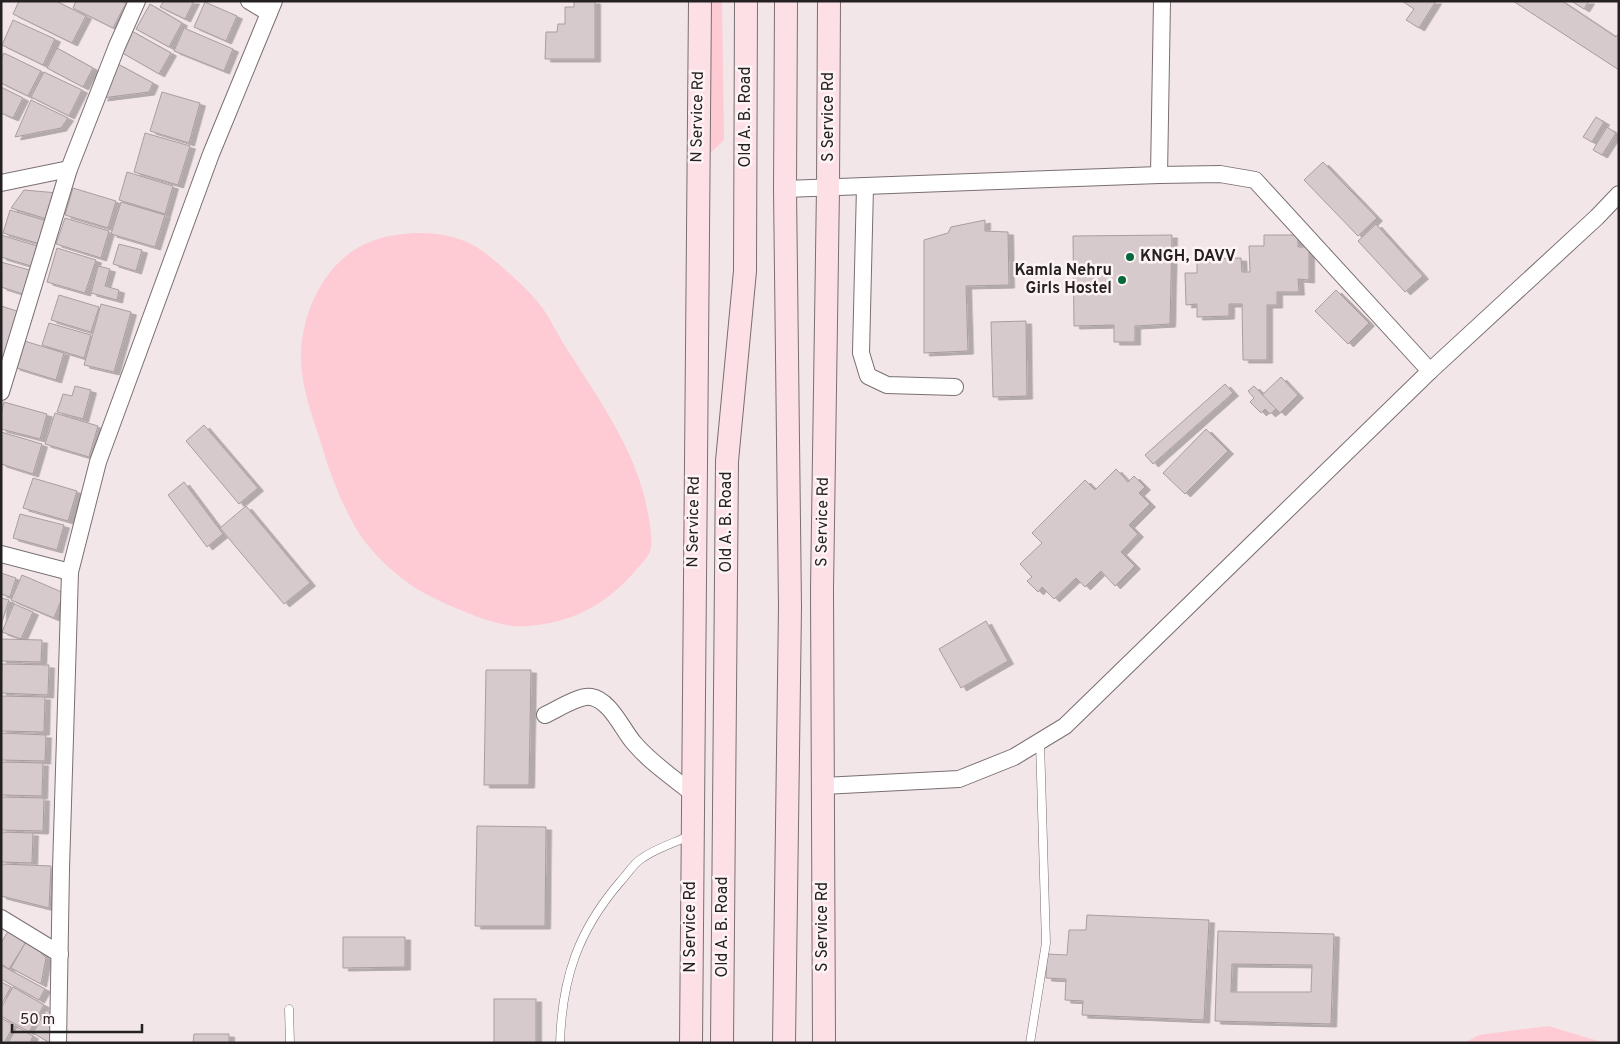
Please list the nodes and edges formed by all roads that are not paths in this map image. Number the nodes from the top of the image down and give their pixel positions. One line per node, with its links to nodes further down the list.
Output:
1 (137, 1): 9 (street)
2 (249, 1): 8 (street)
3 (700, 1): 24 (street, N Service Rd)
4 (746, 1): 33 (street, Old A. B. Road)
5 (786, 1): 14 (street)
6 (829, 1): 13 (street, S Service Rd)
7 (1162, 1): 10 (street)
8 (271, 7): 20 (street)
9 (69, 169): 11 (street); 18 (street)
10 (1159, 175): 12 (street); 16 (street)
11 (1, 183)
12 (865, 187): 13 (street); 17 (street)
13 (828, 188): 14 (street); 23 (street, S Service Rd)
14 (785, 189): 34 (street)
15 (1619, 194): 16 (street)
16 (1430, 371): 22 (street)
17 (955, 387)
18 (1, 392)
19 (1, 554): 20 (street)
20 (70, 572): 27 (street)
21 (545, 715): 24 (street)
22 (1040, 742): 23 (street); 36 (lane)
23 (823, 786): 35 (street, S Service Rd)
24 (692, 793): 25 (street, N Service Rd)
25 (692, 834): 31 (lane); 32 (street, N Service Rd)
26 (1, 918): 27 (street)
27 (60, 954): 29 (street)
28 (289, 1009): 30 (lane)
29 (58, 1043)
30 (290, 1043)
31 (560, 1043)
32 (690, 1043)
33 (722, 1043)
34 (784, 1043)
35 (824, 1043)
36 (1030, 1043)

